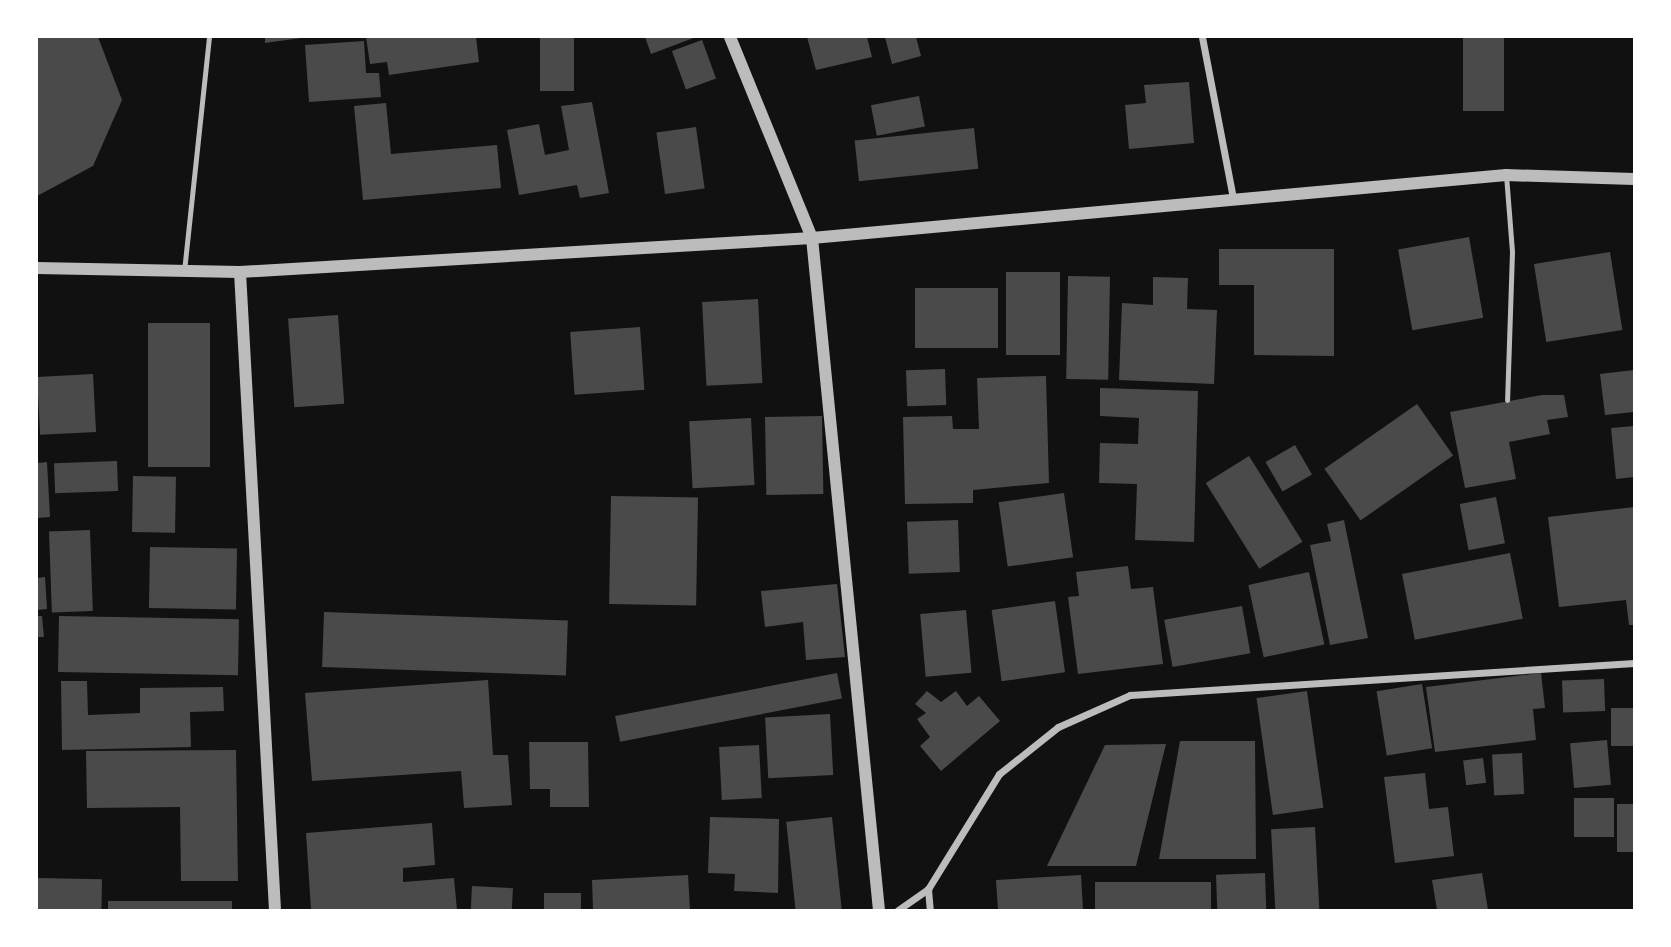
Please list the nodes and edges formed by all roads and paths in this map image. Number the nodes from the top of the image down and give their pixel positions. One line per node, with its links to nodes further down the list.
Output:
1 (209, 37): 9 (lane)
2 (730, 37): 7 (street)
3 (1202, 37): 6 (street)
4 (1506, 175): 5 (street); 6 (street); 11 (lane)
5 (1634, 179)
6 (1233, 198): 7 (street)
7 (812, 238): 10 (street); 15 (street)
8 (37, 268): 9 (street)
9 (184, 271): 10 (street)
10 (240, 272): 14 (street)
11 (1507, 400)
12 (1634, 663): 13 (street)
13 (928, 890): 16 (street); 17 (street)
14 (275, 910)
15 (879, 910)
16 (898, 910)
17 (930, 910)

